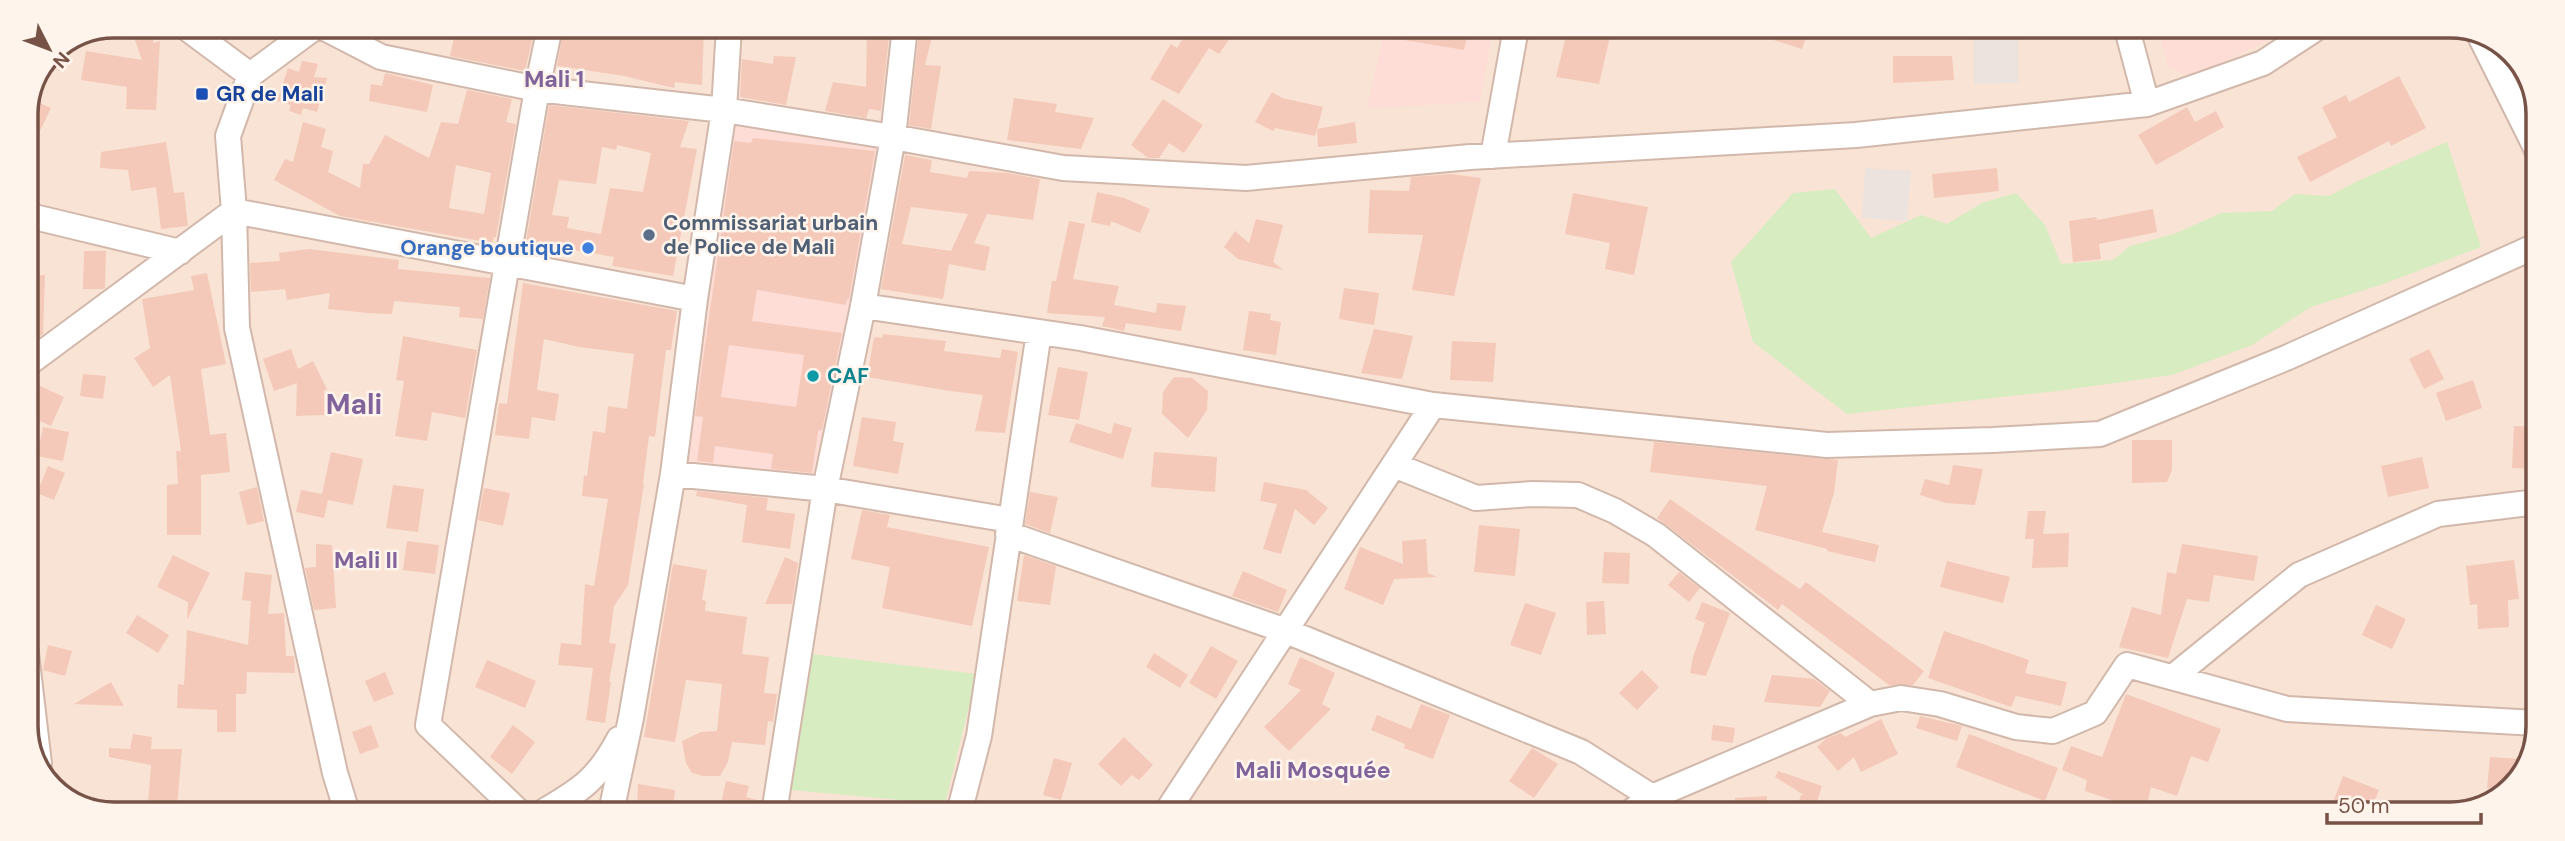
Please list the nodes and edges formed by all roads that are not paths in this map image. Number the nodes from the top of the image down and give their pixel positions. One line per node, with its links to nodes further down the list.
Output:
1 (200, 38): 11 (street)
2 (300, 38): 11 (street)
3 (344, 38): 12 (street)
4 (548, 38): 12 (street)
5 (728, 38): 14 (street)
6 (904, 38): 16 (street)
7 (1514, 38): 17 (street)
8 (2129, 38): 13 (street)
9 (2301, 38): 13 (street)
10 (2485, 47): 15 (street)
11 (250, 75): 18 (street)
12 (537, 89): 14 (street); 22 (street)
13 (2147, 104): 17 (street)
14 (724, 110): 16 (street); 23 (street)
15 (2526, 128)
16 (893, 136): 17 (street); 24 (street)
17 (1493, 156)
18 (234, 211): 21 (street); 22 (street); 38 (street)
19 (38, 218): 21 (street)
20 (2526, 249): 27 (street)
21 (180, 252): 26 (street)
22 (508, 264): 23 (street); 39 (street)
23 (695, 299): 29 (street)
24 (863, 306): 25 (street); 30 (street)
25 (1039, 332): 27 (street); 32 (street)
26 (38, 356)
27 (1433, 405): 28 (street)
28 (1394, 465): 33 (street); 35 (street)
29 (673, 474): 30 (street); 36 (street)
30 (825, 488): 32 (street); 42 (street)
31 (2526, 503): 34 (street)
32 (1009, 527): 33 (street); 43 (street)
33 (1286, 631): 44 (street); 45 (street)
34 (2173, 677): 35 (street); 37 (street)
35 (1870, 704): 46 (street)
36 (631, 718): 40 (street); 41 (street)
37 (2526, 722)
38 (344, 802)
39 (509, 802)
40 (560, 802)
41 (613, 802)
42 (776, 802)
43 (962, 802)
44 (1173, 802)
45 (1655, 802)
46 (1669, 802)

